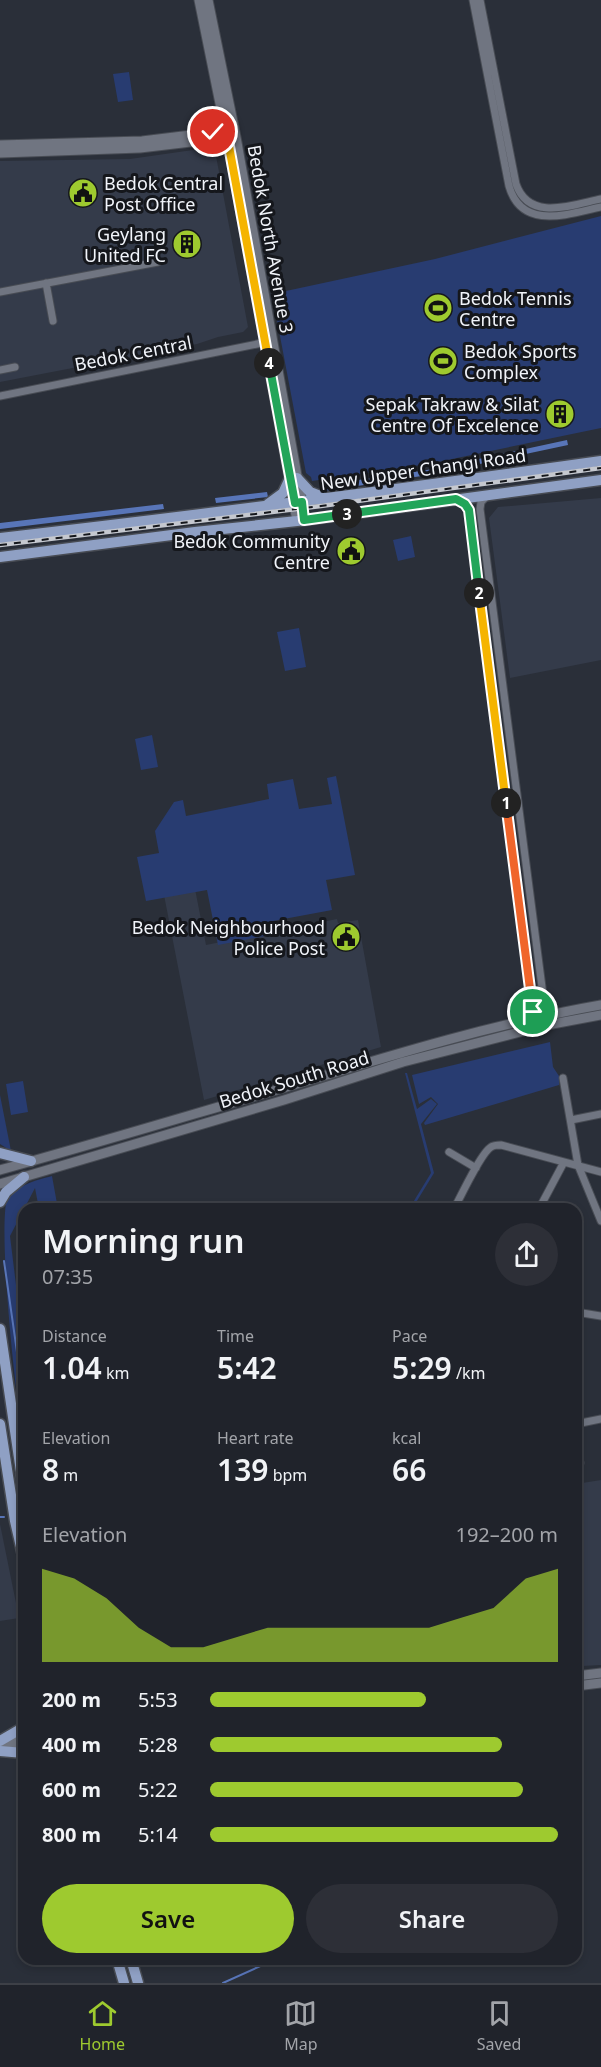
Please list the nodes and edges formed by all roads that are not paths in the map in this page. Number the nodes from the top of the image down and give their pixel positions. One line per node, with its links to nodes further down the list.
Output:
1 (199, 0): 5 (main road, Bedok North Avenue 3)
2 (208, 0): 5 (main road, Bedok North Avenue 3)
3 (473, 0): 9 (street)
4 (480, 0): 8 (street)
5 (231, 134): 6 (main road); 7 (main road); 14 (main road, Bedok North Avenue 3)
6 (0, 145)
7 (0, 153)
8 (601, 200)
9 (601, 207)
10 (158, 261): 11 (street)
11 (46, 283): 12 (street); 13 (street)
12 (0, 292)
13 (53, 321)
14 (269, 341): 17 (street, Bedok Central); 19 (main road, Bedok North Avenue 3)
15 (15, 367): 16 (street)
16 (0, 370)
17 (0, 396)
18 (601, 461): 22 (main road, New Upper Changi Road)
19 (294, 478): 22 (main road); 24 (main road, Bedok North Avenue 3); 25 (main road)
20 (601, 480): 21 (main road, New Upper Changi Road)
21 (489, 495): 23 (main road, New Upper Changi Road); 30 (street)
22 (328, 499): 24 (main road, New Upper Changi Road)
23 (456, 499): 26 (main road, New Upper Changi Road); 32 (street)
24 (298, 503): 25 (main road, New Upper Changi Road); 26 (main road, Bedok North Avenue 3)
25 (266, 506): 27 (main road, New Upper Changi Road)
26 (301, 521): 28 (main road, New Upper Changi Road)
27 (0, 538)
28 (0, 557)
29 (601, 1005): 30 (main road, Bedok South Road)
30 (545, 1015): 32 (main road, Bedok South Road); 33 (street)
31 (601, 1015): 33 (main road, Bedok South Road)
32 (534, 1017): 34 (street); 35 (main road, Bedok South Road)
33 (547, 1025): 34 (main road, Bedok South Road)
34 (535, 1028): 35 (main road, Bedok South Road)
35 (429, 1050): 41 (main road, Bedok South Road); 47 (main road, Bedok South Road)
36 (563, 1078): 38 (street)
37 (601, 1114): 38 (street)
38 (571, 1120): 43 (street)
39 (448, 1152): 44 (street)
40 (0, 1153): 41 (main road)
41 (31, 1161): 45 (main road, Bedok South Road)
42 (564, 1162): 43 (street); 44 (street); 51 (street)
43 (578, 1166): 46 (street); 52 (street)
44 (476, 1168): 50 (street)
45 (0, 1170)
46 (601, 1172)
47 (24, 1177): 48 (main road, Bedok South Road); 49 (main road)
48 (0, 1184)
49 (0, 1202)
50 (457, 1203)
51 (542, 1203)
52 (601, 1221)
53 (582, 1313): 54 (street)
54 (601, 1316)
55 (0, 1329): 59 (main road)
56 (601, 1419): 57 (street)
57 (582, 1423)
58 (0, 1424): 60 (main road)
59 (18, 1451)
60 (18, 1534)
61 (601, 1673): 62 (main road)
62 (582, 1675)
63 (601, 1683): 64 (main road)
64 (582, 1685)
65 (18, 1730): 67 (main road)
66 (18, 1740): 67 (main road)
67 (0, 1742)
68 (18, 1747): 69 (main road)
69 (0, 1750): 70 (main road)
70 (18, 1752)
71 (119, 1965): 73 (main road)
72 (133, 1965): 74 (main road)
73 (124, 1983)
74 (138, 1983)

